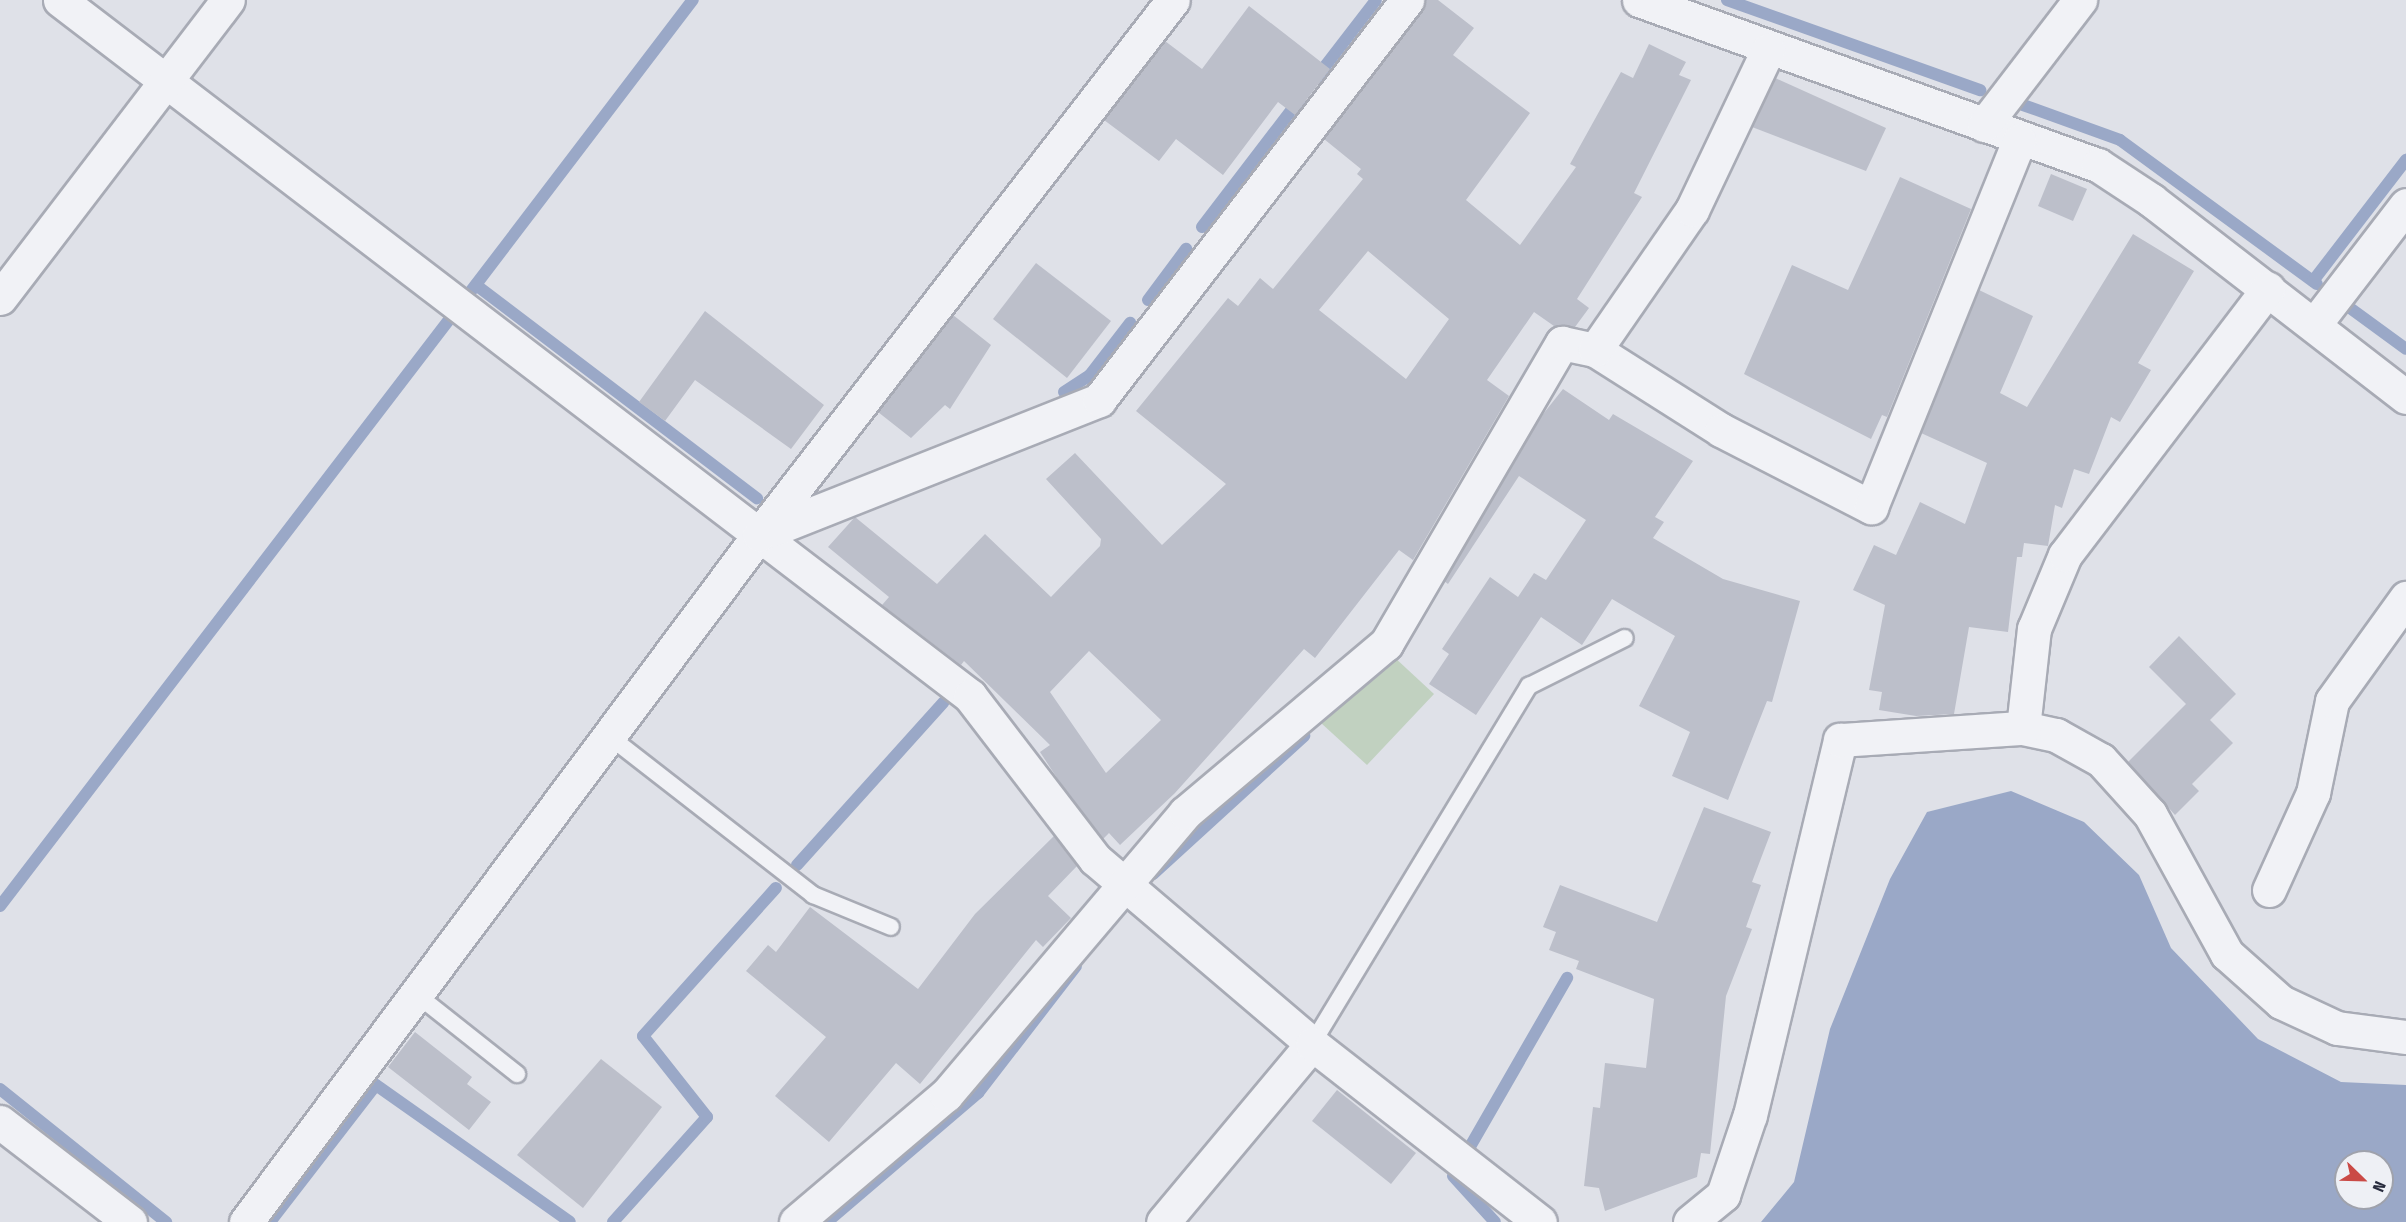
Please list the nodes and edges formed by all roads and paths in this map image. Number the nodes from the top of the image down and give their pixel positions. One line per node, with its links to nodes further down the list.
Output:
1 (60, 0): 8 (street)
2 (228, 0): 8 (street)
3 (1173, 0): 17 (street)
4 (1407, 0): 17 (street)
5 (1639, 0): 7 (street)
6 (2080, 0): 9 (street)
7 (1768, 50): 9 (street); 15 (street)
8 (166, 81): 13 (street); 17 (street)
9 (1984, 125): 10 (street)
10 (2019, 141): 12 (street); 15 (street)
11 (2406, 205): 14 (street)
12 (2268, 289): 14 (street); 20 (street)
13 (0, 298)
14 (2314, 325): 16 (street)
15 (1595, 350): 22 (street)
16 (2406, 397)
17 (759, 535): 21 (street); 22 (street)
18 (2406, 598): 23 (street)
19 (1625, 638): 27 (lane)
20 (2023, 728): 26 (street); 35 (street)
21 (609, 736): 24 (lane); 25 (street)
22 (1125, 883): 27 (street); 32 (street)
23 (2269, 890)
24 (891, 927)
25 (416, 994): 28 (lane); 31 (street)
26 (2406, 1037)
27 (1312, 1044): 33 (street); 34 (street)
28 (517, 1074)
29 (0, 1122): 30 (street)
30 (115, 1218)
31 (246, 1222)
32 (796, 1222)
33 (1163, 1222)
34 (1540, 1222)
35 (1690, 1222)

